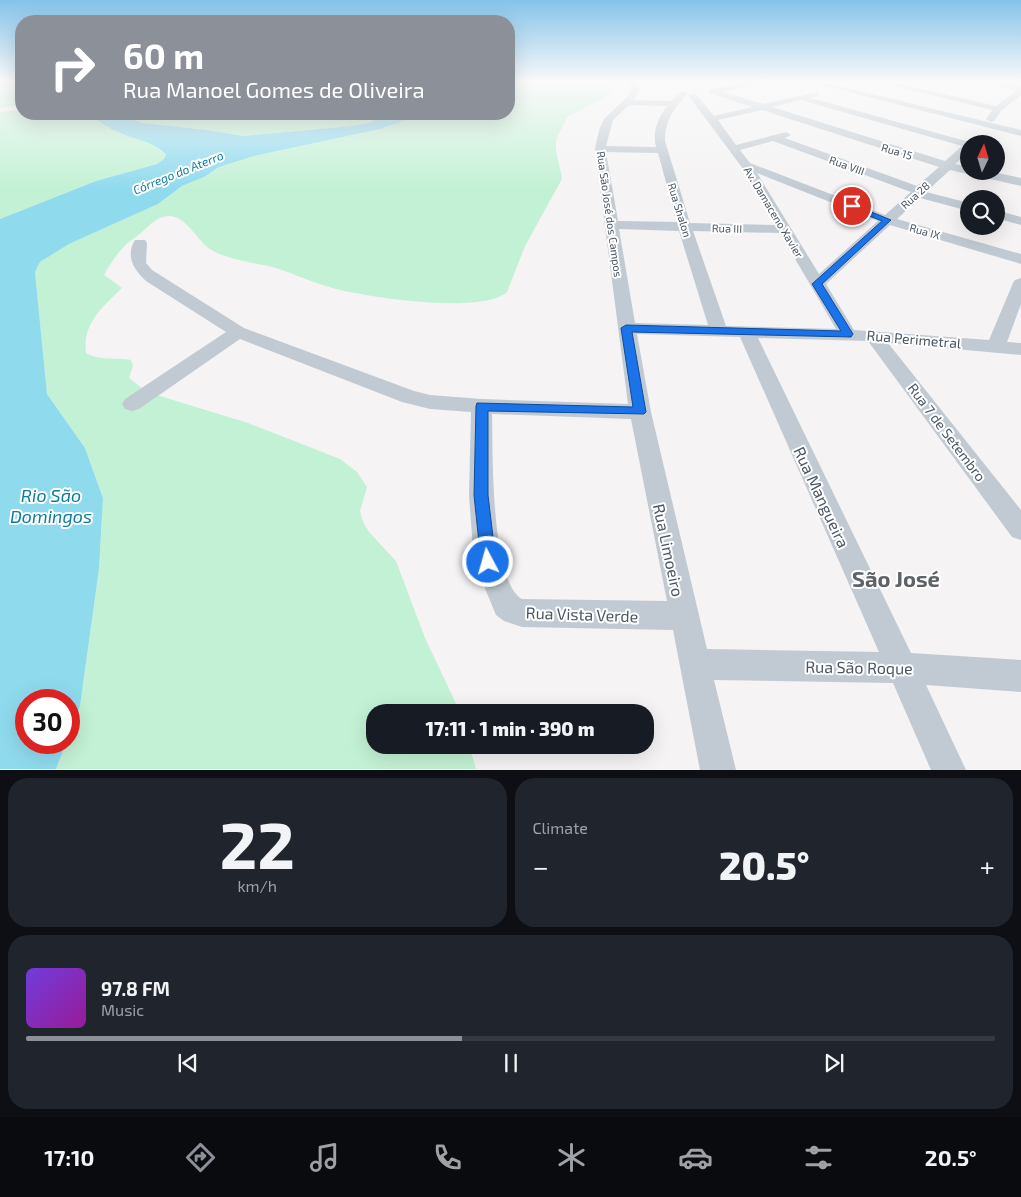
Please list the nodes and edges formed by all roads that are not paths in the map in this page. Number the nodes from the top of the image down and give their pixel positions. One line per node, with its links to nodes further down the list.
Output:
1 (610, 118): 17 (street, Rua São José dos Campos)
2 (665, 118): 18 (street, Rua Shalon)
3 (717, 118): 8 (street)
4 (791, 118): 9 (street, Rua 15)
5 (887, 118): 11 (street)
6 (919, 118): 12 (street)
7 (991, 118): 13 (street, Rua 28)
8 (712, 119): 16 (street, Av. Damaceno Xavier)
9 (817, 126): 15 (street); 21 (street, Rua 15)
10 (1021, 133): 14 (street)
11 (960, 135)
12 (965, 135)
13 (979, 135)
14 (1005, 135)
15 (774, 138): 16 (street); 25 (street, Rua VIII)
16 (735, 148): 20 (street, Av. Damaceno Xavier)
17 (600, 149): 18 (street); 30 (street, Rua São José dos Campos)
18 (662, 150): 31 (street, Rua Shalon)
19 (960, 154): 21 (street, Rua 28)
20 (746, 165): 28 (street, Rua IX); 32 (street, Av. Damaceno Xavier)
21 (948, 166): 22 (street, Rua 15); 25 (street, Rua 28)
22 (960, 169)
23 (1005, 179): 24 (street, Rua 15)
24 (1021, 182)
25 (918, 192): 26 (street, Rua VIII); 28 (street, Rua 28)
26 (960, 204)
27 (1005, 217): 29 (street)
28 (887, 220): 34 (street, Rua IX); 36 (street, Rua 28)
29 (1021, 221)
30 (611, 225): 31 (street, Rua III); 37 (street, Rua São José dos Campos)
31 (685, 228): 32 (street, Rua III); 38 (street, Rua Shalon)
32 (784, 229): 36 (street, Av. Damaceno Xavier)
33 (140, 244): 39 (street)
34 (1021, 259)
35 (1021, 283): 43 (street)
36 (817, 284): 41 (street, Av. Damaceno Xavier)
37 (626, 328): 38 (street, Rua Perimetral); 47 (street, Rua Limoeiro)
38 (718, 331): 40 (street, Rua Perimetral)
39 (238, 332): 45 (street); 46 (street)
40 (747, 333): 41 (street, Rua Perimetral); 51 (street, Rua Mangueira)
41 (848, 334): 42 (street, Rua Perimetral)
42 (873, 336): 43 (street, Rua Perimetral); 48 (street, Rua 7 de Setembro)
43 (996, 346): 44 (street, Rua Perimetral)
44 (1021, 349)
45 (132, 404)
46 (482, 406): 47 (street); 49 (street, Rua Vista Verde)
47 (640, 412): 49 (street, Rua Limoeiro)
48 (1021, 529)
49 (683, 616): 50 (street, Rua Limoeiro)
50 (696, 664): 51 (street, Rua São Roque); 53 (street, Rua Limoeiro)
51 (903, 668): 52 (street, Rua São Roque); 54 (street, Rua Mangueira)
52 (1021, 676)
53 (718, 770)
54 (949, 770)

